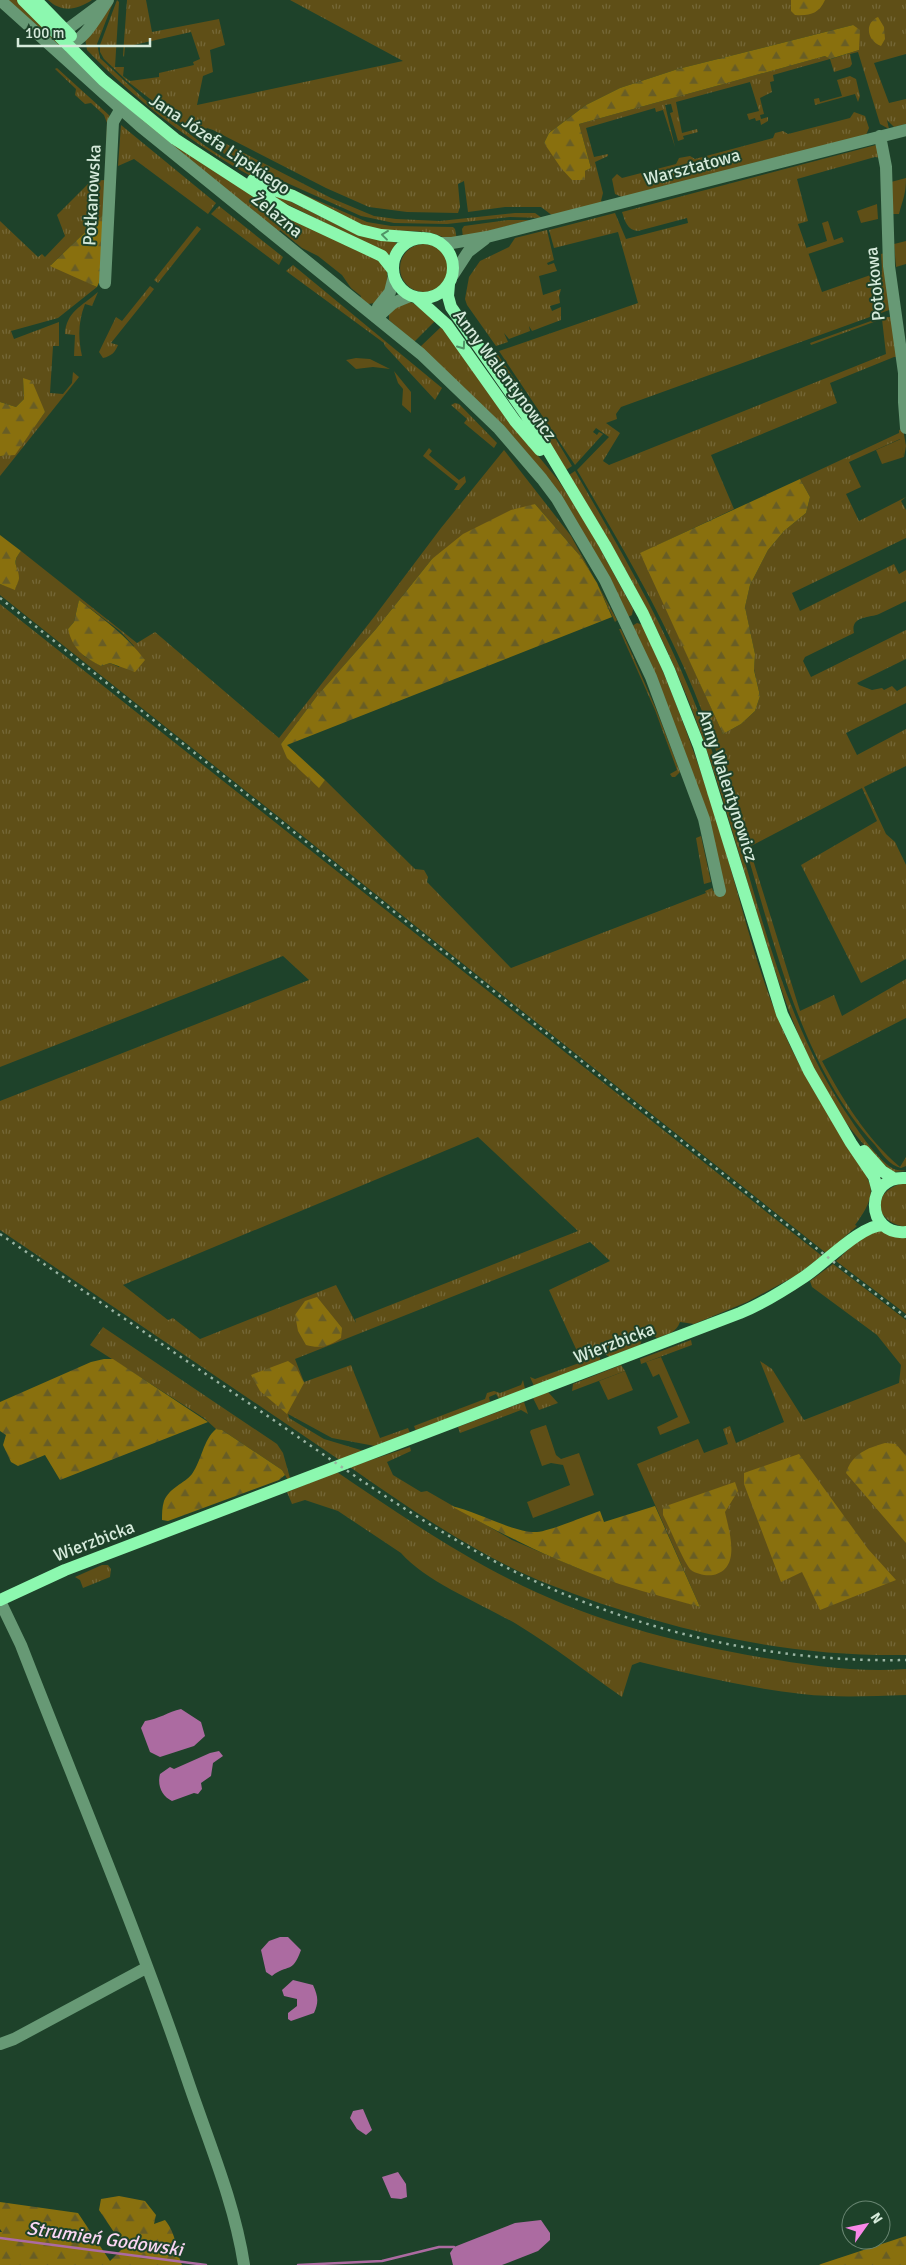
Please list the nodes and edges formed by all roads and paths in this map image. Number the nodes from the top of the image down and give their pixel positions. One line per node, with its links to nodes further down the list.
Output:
1 (0, 0): 6 (street, Żelazna)
2 (24, 0): 5 (main road, Jana Józefa Lipskiego)
3 (36, 0): 5 (main road, Jana Józefa Lipskiego)
4 (107, 0): 5 (street)
5 (67, 39): 10 (main road, Jana Józefa Lipskiego, one-way to 5); 12 (main road, Jana Józefa Lipskiego)
6 (120, 110): 14 (street, Potkanowska); 16 (street, Żelazna)
7 (906, 130): 8 (street, Warsztatowa)
8 (880, 136): 9 (street, Warsztatowa); 17 (street, Potokowa)
9 (487, 237): 11 (street, Warsztatowa); 13 (street, Warsztatowa)
10 (420, 238): 11 (main road); 12 (main road)
11 (440, 243): 13 (main road)
12 (393, 273): 15 (main road); 16 (street)
13 (451, 280): 15 (main road); 18 (main road, Anny Walentynowicz)
14 (105, 283)
15 (414, 297): 16 (street); 18 (main road, Anny Walentynowicz, one-way to 18)
16 (375, 316): 19 (street, Żelazna)
17 (906, 428)
18 (562, 477): 20 (main road, Anny Walentynowicz)
19 (720, 891)
20 (836, 1117): 21 (main road, Anny Walentynowicz); 22 (main road, Anny Walentynowicz)
21 (903, 1178): 22 (main road)
22 (878, 1192): 23 (main road)
23 (874, 1207): 24 (main road); 26 (main road, Wierzbicka)
24 (882, 1225): 25 (main road); 26 (main road, Wierzbicka)
25 (906, 1232)
26 (852, 1238): 27 (main road, Wierzbicka)
27 (0, 1601): 28 (street)
28 (146, 1968): 29 (street); 30 (street)
29 (0, 2044)
30 (244, 2265)

